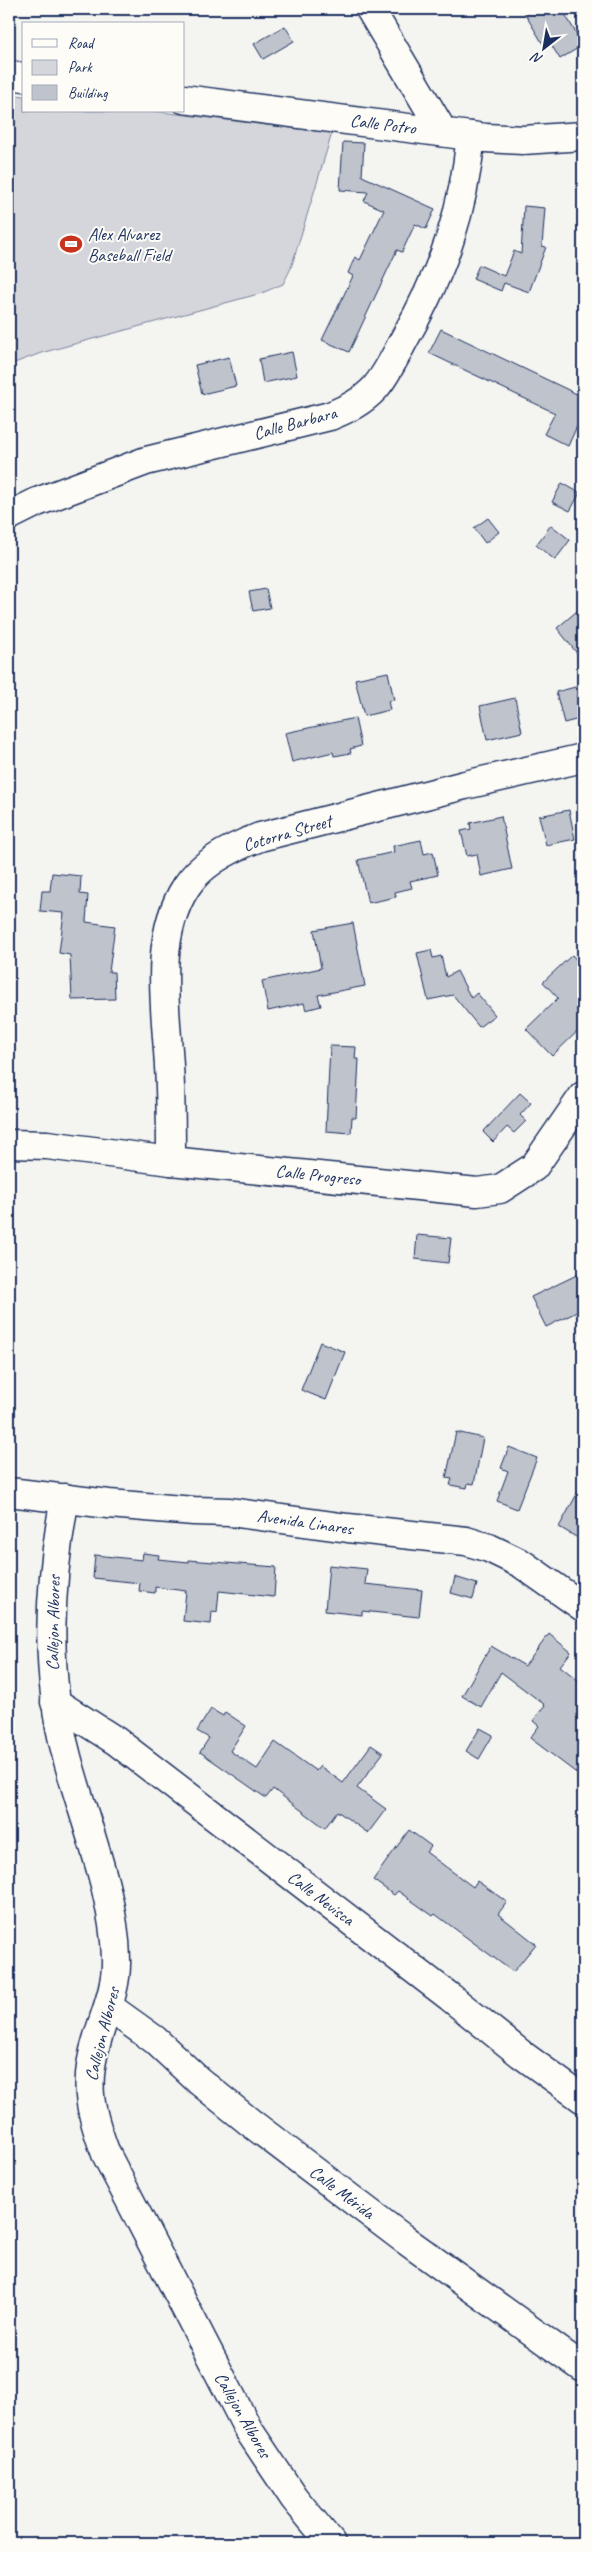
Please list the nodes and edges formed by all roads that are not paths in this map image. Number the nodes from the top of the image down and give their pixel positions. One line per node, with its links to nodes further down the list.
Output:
1 (370, 9): 5 (street)
2 (9, 75): 3 (street)
3 (22, 77)
4 (185, 99): 5 (street, Calle Potro)
5 (443, 132): 6 (street, Calle Potro)
6 (471, 136): 7 (street, Calle Potro); 8 (street, Calle Barbara)
7 (583, 136)
8 (9, 516)
9 (583, 758): 12 (street, Cotorra Street)
10 (583, 1096): 12 (street, Calle Progreso)
11 (9, 1144): 12 (street, Calle Progreso)
12 (171, 1161)
13 (9, 1492): 14 (street, Avenida Linares)
14 (65, 1498): 15 (street, Avenida Linares); 16 (street, Callejon Albores)
15 (583, 1607)
16 (55, 1702): 17 (street, Callejon Albores); 18 (street, Calle Nevisca)
17 (108, 2007): 19 (street, Calle Mérida); 20 (street, Callejon Albores)
18 (583, 2099)
19 (583, 2368)
20 (331, 2543)

